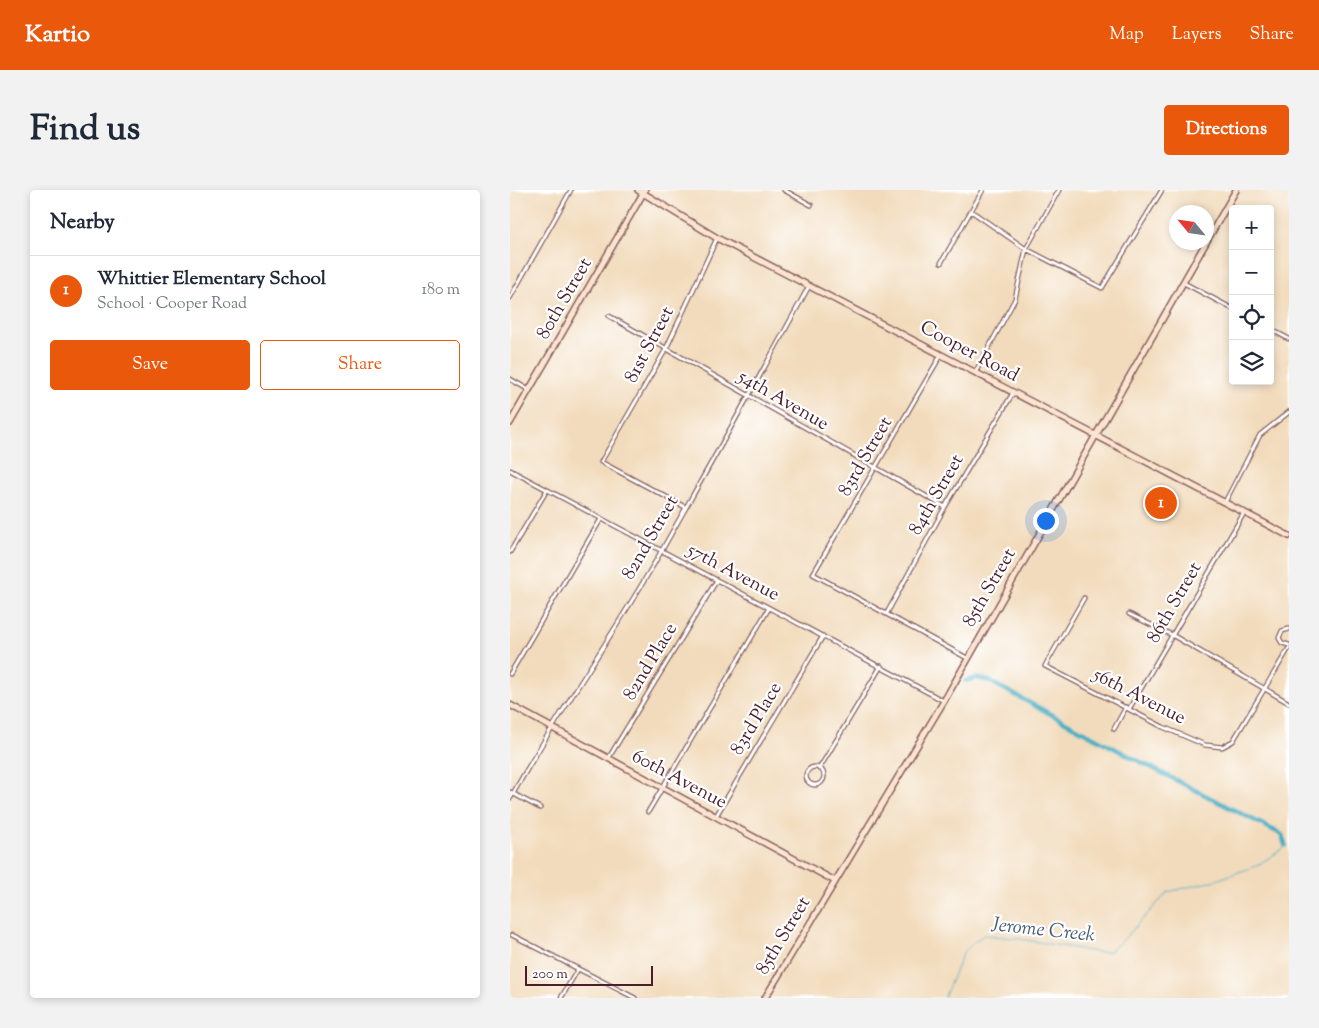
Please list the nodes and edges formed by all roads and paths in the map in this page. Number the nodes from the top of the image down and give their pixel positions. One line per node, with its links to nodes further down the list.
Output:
1 (571, 190): 16 (street)
2 (638, 190): 8 (street, Cooper Road)
3 (784, 190): 9 (street)
4 (982, 190): 10 (street)
5 (1060, 190): 12 (street)
6 (1162, 190): 12 (street)
7 (1236, 190): 14 (street, 85th Street)
8 (644, 192): 11 (street, Cooper Road); 25 (street, 80th Street)
9 (811, 205)
10 (971, 211): 12 (street); 13 (street)
11 (717, 238): 15 (street, Cooper Road); 21 (street, 81st Street)
12 (1026, 249): 23 (street)
13 (941, 263)
14 (1184, 284): 17 (street); 30 (street, 85th Street)
15 (809, 286): 22 (street, Cooper Road); 27 (street, 82nd Street)
16 (510, 298)
17 (1229, 307)
18 (609, 316): 21 (street, 54th Avenue)
19 (1274, 331): 20 (street)
20 (1289, 339)
21 (666, 349): 27 (street, 54th Avenue); 35 (street, 81st Street)
22 (941, 355): 23 (street, Cooper Road); 31 (street, 83rd Street)
23 (975, 372): 26 (street, Cooper Road)
24 (510, 379): 25 (street)
25 (529, 390): 29 (street, 80th Street)
26 (1013, 392): 30 (street, Cooper Road); 36 (street, 84th Street)
27 (749, 398): 31 (street, 54th Avenue); 35 (street, 82nd Street)
28 (1289, 412): 34 (street)
29 (510, 423)
30 (1096, 436): 34 (street, Cooper Road); 51 (street, 85th Street)
31 (875, 469): 36 (street, 54th Avenue); 45 (street, 83rd Street)
32 (510, 470): 33 (street, 57th Avenue)
33 (547, 490): 38 (street, 57th Avenue); 41 (street)
34 (1225, 502): 37 (street, Cooper Road)
35 (684, 507): 40 (street, 82nd Street)
36 (945, 508): 45 (street, 84th Street)
37 (1244, 512): 39 (street, Cooper Road); 48 (street, 86th Street)
38 (602, 519): 40 (street, 57th Avenue); 53 (street)
39 (1289, 536)
40 (662, 551): 42 (street, 57th Avenue); 59 (street, 82nd Street)
41 (510, 552)
42 (717, 580): 44 (street, 57th Avenue); 61 (street, 82nd Place)
43 (1084, 598): 58 (street, 56th Avenue)
44 (769, 608): 49 (street, 57th Avenue); 63 (street)
45 (887, 613): 51 (street)
46 (1128, 614): 48 (street)
47 (1289, 629): 50 (street)
48 (1172, 635): 54 (street); 58 (street, 86th Street)
49 (823, 636): 52 (street, 57th Avenue); 68 (street, 83rd Place)
50 (1289, 646): 54 (street)
51 (967, 658): 55 (street, 85th Street)
52 (881, 666): 55 (street, 57th Avenue); 62 (street)
53 (510, 674)
54 (1266, 690): 56 (street); 58 (street, 56th Avenue)
55 (944, 700): 69 (street, 85th Street)
56 (1289, 703)
57 (510, 705): 59 (street, 60th Avenue)
58 (1128, 708): 60 (street, 86th Street)
59 (553, 728): 61 (street, 60th Avenue); 64 (street, 82nd Street)
60 (1114, 729)
61 (608, 759): 63 (street, 60th Avenue)
62 (820, 769): 62 (street)
63 (662, 789): 67 (street); 68 (street, 60th Avenue)
64 (511, 793): 65 (street, 82nd Street); 66 (street)
65 (510, 799)
66 (540, 808)
67 (648, 812)
68 (716, 816): 69 (street, 60th Avenue)
69 (835, 881): 74 (street, 85th Street)
70 (512, 935): 71 (street)
71 (578, 969): 72 (street); 73 (street)
72 (561, 998)
73 (635, 998)
74 (765, 998)

